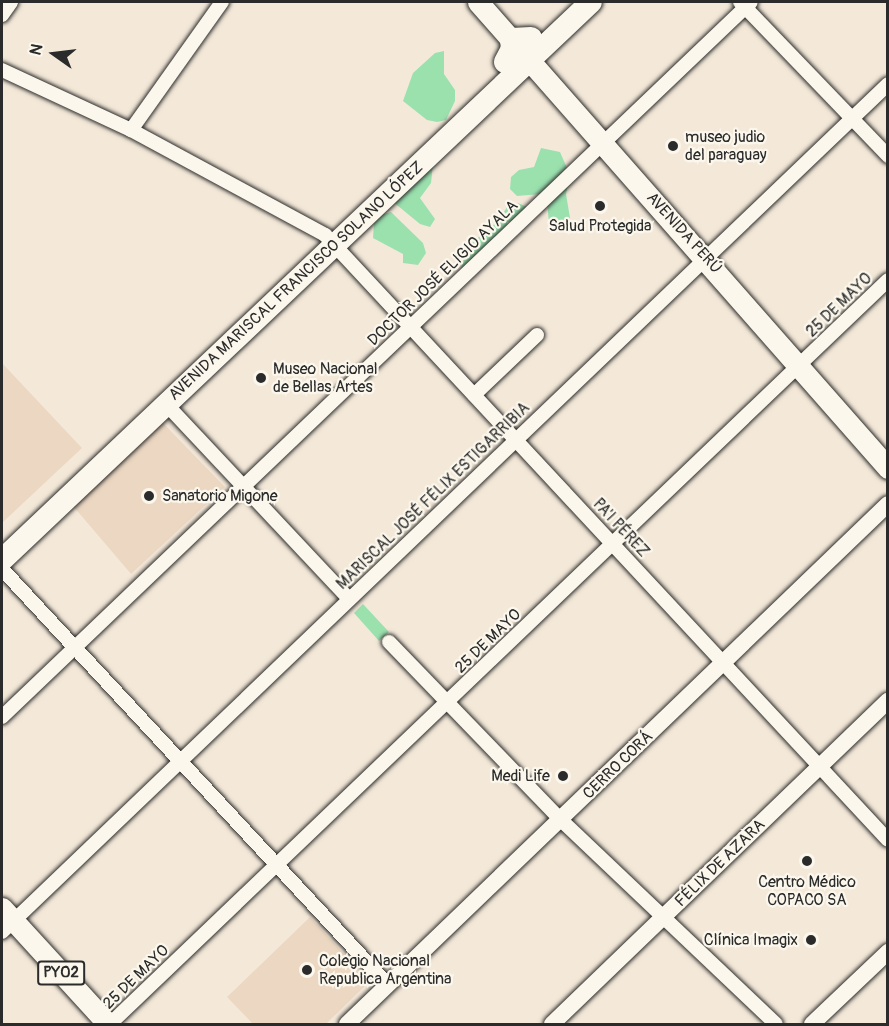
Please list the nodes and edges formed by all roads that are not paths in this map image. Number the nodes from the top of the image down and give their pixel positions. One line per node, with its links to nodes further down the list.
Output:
1 (11, 2): 8 (street)
2 (222, 2): 13 (street)
3 (478, 2): 9 (main road, AVENIDA PERÚ)
4 (569, 2): 9 (highway, AVENIDA MARISCAL FRANCISCO SOLANO LÓPEZ)
5 (580, 2): 9 (highway)
6 (591, 2): 9 (highway, AVENIDA MARISCAL FRANCISCO SOLANO LÓPEZ)
7 (745, 3): 12 (street); 14 (street, DOCTOR JOSÉ ELIGIO AYALA)
8 (2, 15)
9 (524, 55): 14 (main road, AVENIDA PERÚ); 16 (highway, AVENIDA MARISCAL FRANCISCO SOLANO LÓPEZ); 16 (highway, AVENIDA MARISCAL FRANCISCO SOLANO LÓPEZ)
10 (2, 70): 13 (street, PA'I PÉREZ)
11 (888, 84): 12 (street, MARISCAL JOSÉ FÉLIX ESTIGARRIBIA)
12 (852, 118): 15 (street); 17 (street, MARISCAL JOSÉ FÉLIX ESTIGARRIBIA)
13 (131, 130): 16 (street, PA'I PÉREZ)
14 (603, 142): 17 (main road, AVENIDA PERÚ); 19 (street, DOCTOR JOSÉ ELIGIO AYALA)
15 (888, 156)
16 (330, 239): 19 (street, PA'I PÉREZ); 23 (highway, AVENIDA MARISCAL FRANCISCO SOLANO LÓPEZ); 27 (highway, AVENIDA MARISCAL FRANCISCO SOLANO LÓPEZ)
17 (706, 257): 21 (main road, AVENIDA PERÚ); 24 (street, MARISCAL JOSÉ FÉLIX ESTIGARRIBIA)
18 (888, 280): 21 (street, 25 DE MAYO)
19 (411, 326): 22 (street, PA'I PÉREZ); 26 (street, DOCTOR JOSÉ ELIGIO AYALA)
20 (537, 335): 22 (street)
21 (799, 366): 25 (main road, AVENIDA PERÚ); 30 (street, 25 DE MAYO)
22 (474, 395): 24 (street, PA'I PÉREZ)
23 (166, 404): 26 (street); 32 (highway, AVENIDA MARISCAL FRANCISCO SOLANO LÓPEZ)
24 (516, 440): 30 (street, PA'I PÉREZ); 34 (street, MARISCAL JOSÉ FÉLIX ESTIGARRIBIA)
25 (888, 468)
26 (243, 487): 34 (street); 36 (street, DOCTOR JOSÉ ELIGIO AYALA)
27 (54, 493): 29 (highway, AVENIDA MARISCAL FRANCISCO SOLANO LÓPEZ); 31 (highway)
28 (888, 504): 37 (street, CERRO CORÁ)
29 (2, 543)
30 (613, 544): 37 (street, PA'I PÉREZ); 39 (street, 25 DE MAYO)
31 (2, 551)
32 (2, 560)
33 (2, 568): 36 (street)
34 (348, 598): 41 (street, MARISCAL JOSÉ FÉLIX ESTIGARRIBIA)
35 (389, 642): 39 (street)
36 (75, 647): 40 (street, DOCTOR JOSÉ ELIGIO AYALA); 41 (street)
37 (724, 664): 42 (street, PA'I PÉREZ); 43 (street, CERRO CORÁ)
38 (888, 701): 42 (street, FÉLIX DE AZARA)
39 (446, 703): 43 (street); 45 (street, 25 DE MAYO)
40 (2, 717)
41 (181, 762): 45 (street); 47 (street, MARISCAL JOSÉ FÉLIX ESTIGARRIBIA)
42 (819, 767): 44 (street, PA'I PÉREZ); 46 (street, FÉLIX DE AZARA)
43 (561, 820): 46 (street); 49 (street, CERRO CORÁ)
44 (888, 840)
45 (277, 865): 49 (street); 50 (street, 25 DE MAYO)
46 (665, 916): 52 (street, FÉLIX DE AZARA); 53 (street)
47 (5, 920): 50 (main road, PY02)
48 (888, 952): 54 (street)
49 (388, 985): 51 (street, CERRO CORÁ)
50 (109, 1024)
51 (347, 1024)
52 (552, 1024)
53 (776, 1024)
54 (812, 1024)

